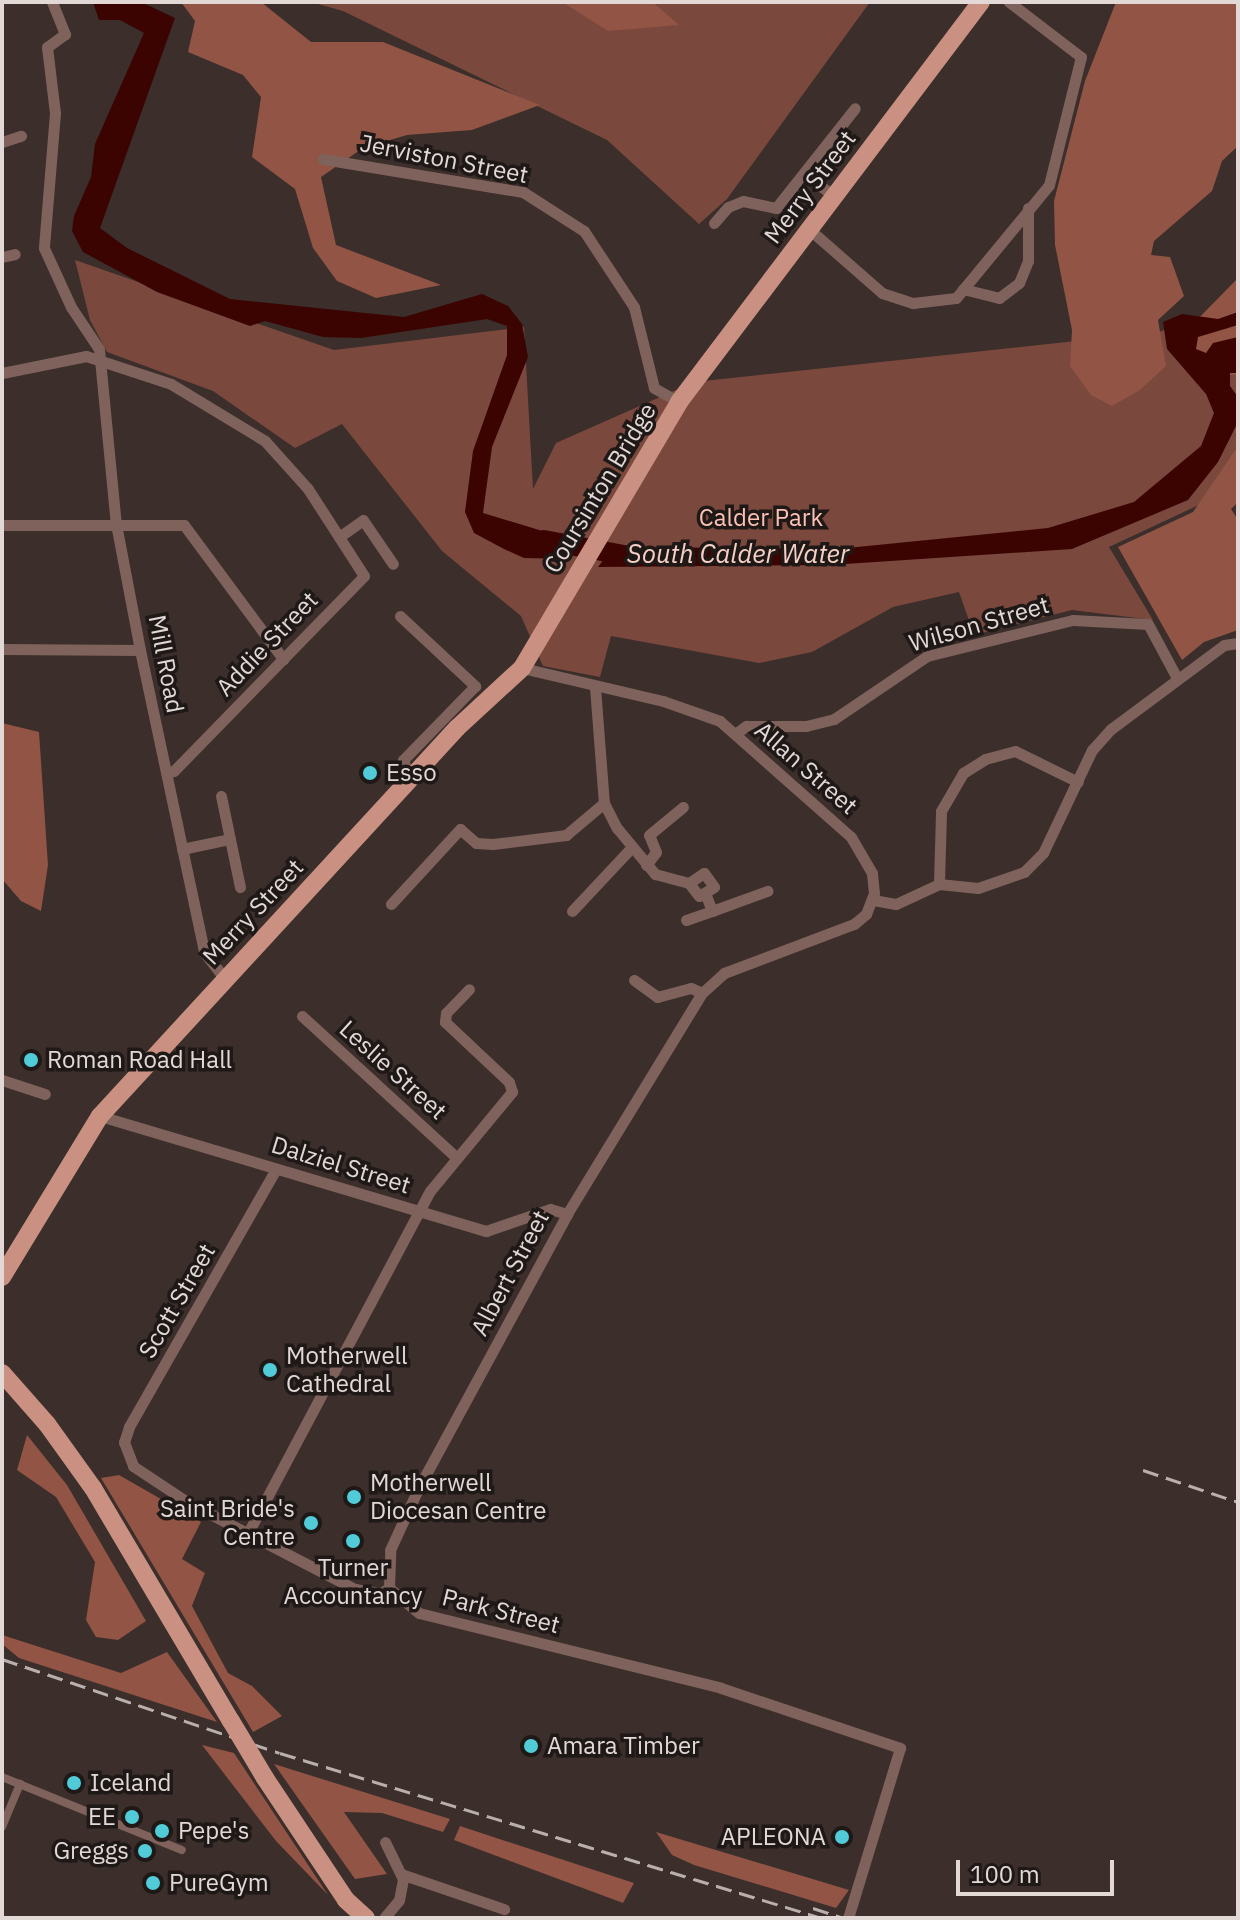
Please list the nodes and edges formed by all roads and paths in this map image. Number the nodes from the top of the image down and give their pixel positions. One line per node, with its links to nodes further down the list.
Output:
1 (52, 2): 16 (street)
2 (981, 2): 9 (main road, Merry Street)
3 (1009, 2): 10 (street)
4 (855, 108): 8 (street)
5 (21, 136): 6 (street)
6 (2, 142)
7 (323, 159): 18 (street, Jerviston Street)
8 (804, 174): 9 (street); 11 (street)
9 (834, 196): 12 (main road, Merry Street)
10 (1028, 208): 15 (street); 15 (street)
11 (714, 223)
12 (809, 229): 15 (street); 18 (main road, Merry Street)
13 (15, 254): 14 (street)
14 (2, 257)
15 (963, 289)
16 (99, 354): 17 (street); 19 (street, Mill Road); 21 (street)
17 (2, 373)
18 (679, 402): 23 (main road, Coursinton Bridge)
19 (116, 524): 20 (street); 27 (street, Mill Road); 28 (street)
20 (2, 525)
21 (339, 537): 22 (street); 28 (street, Addie Street)
22 (393, 564)
23 (562, 599): 29 (main road, Merry Street)
24 (400, 616): 34 (street)
25 (1238, 643): 30 (street)
26 (2, 649): 27 (street)
27 (140, 650): 33 (street, Mill Road)
28 (283, 659): 33 (street, Addie Street)
29 (522, 668): 31 (street, Allan Street); 34 (main road, Merry Street)
30 (1177, 678): 32 (street, Wilson Street); 35 (street)
31 (595, 687): 32 (street, Allan Street); 37 (street)
32 (735, 734): 48 (street, Allan Street)
33 (166, 773): 41 (street, Mill Road)
34 (410, 779): 53 (main road, Merry Street)
35 (1078, 782): 44 (street); 44 (street)
36 (221, 796): 39 (street)
37 (604, 803): 40 (street); 49 (street)
38 (683, 807): 42 (street)
39 (230, 839): 41 (street); 45 (street)
40 (632, 847): 42 (street); 50 (street)
41 (182, 849): 53 (street, Mill Road)
42 (646, 865): 43 (street)
43 (689, 883): 47 (street); 47 (street)
44 (939, 884): 48 (street)
45 (240, 887)
46 (767, 891): 51 (street)
47 (706, 895): 51 (street)
48 (873, 900): 56 (street)
49 (391, 904)
50 (572, 911)
51 (712, 911): 52 (street)
52 (686, 920)
53 (224, 978): 60 (main road, Merry Street)
54 (634, 980): 56 (street)
55 (469, 989): 61 (street)
56 (702, 993): 64 (street, Albert Street)
57 (302, 1016): 61 (street, Leslie Street)
58 (2, 1080): 59 (street)
59 (45, 1094)
60 (100, 1116): 62 (street, Dalziel Street); 65 (main road, Merry Street)
61 (455, 1156): 63 (street)
62 (276, 1169): 63 (street, Dalziel Street); 67 (street, Scott Street)
63 (419, 1212): 64 (street, Dalziel Street); 67 (street)
64 (567, 1214): 68 (street, Albert Street)
65 (2, 1277)
66 (2, 1373): 75 (main road, bridge)
67 (248, 1533): 68 (street)
68 (389, 1588): 79 (street, Park Street)
69 (2, 1777): 70 (street)
70 (20, 1784): 71 (street); 73 (street)
71 (2, 1827)
72 (385, 1842): 74 (street)
73 (182, 1850)
74 (401, 1874): 76 (street); 78 (street)
75 (349, 1909): 77 (main road)
76 (504, 1909)
77 (366, 1918)
78 (384, 1918)
79 (848, 1918)

